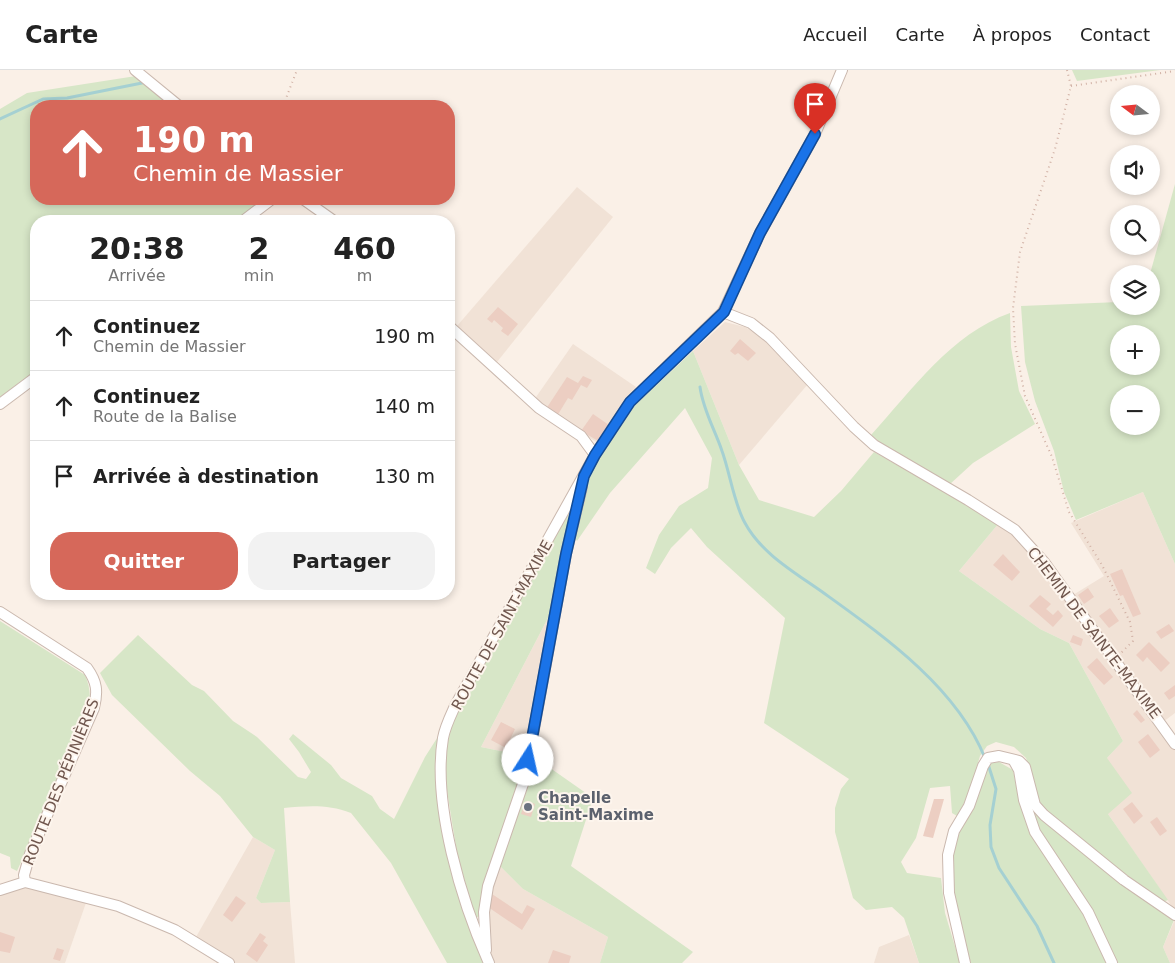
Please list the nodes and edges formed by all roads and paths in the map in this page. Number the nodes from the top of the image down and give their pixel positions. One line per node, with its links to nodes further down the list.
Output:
1 (135, 70): 7 (street)
2 (297, 70): 8 (path)
3 (842, 70): 13 (street)
4 (1067, 70): 6 (path)
5 (1175, 71): 6 (path)
6 (1071, 86): 20 (path)
7 (172, 100)
8 (285, 100)
9 (264, 205): 11 (street)
10 (311, 205): 12 (street)
11 (251, 215)
12 (326, 215)
13 (724, 312): 17 (street, ROUTE DE SAINT-MAXIME); 20 (street, CHEMIN DE SAINTE-MAXIME)
14 (455, 331): 17 (street)
15 (30, 382): 16 (street)
16 (0, 404)
17 (595, 455): 18 (street, ROUTE DE SAINT-MAXIME)
18 (584, 476): 26 (street); 26 (street, ROUTE DE SAINT-MAXIME)
19 (0, 612): 23 (street, ROUTE DES PÉPINIÈRES)
20 (1114, 659): 21 (street, CHEMIN DE SAINTE-MAXIME)
21 (1175, 744)
22 (1014, 761): 25 (street); 28 (street); 29 (street)
23 (25, 882): 24 (street); 27 (street)
24 (0, 890)
25 (1175, 916)
26 (488, 960)
27 (229, 963)
28 (965, 963)
29 (1112, 963)

